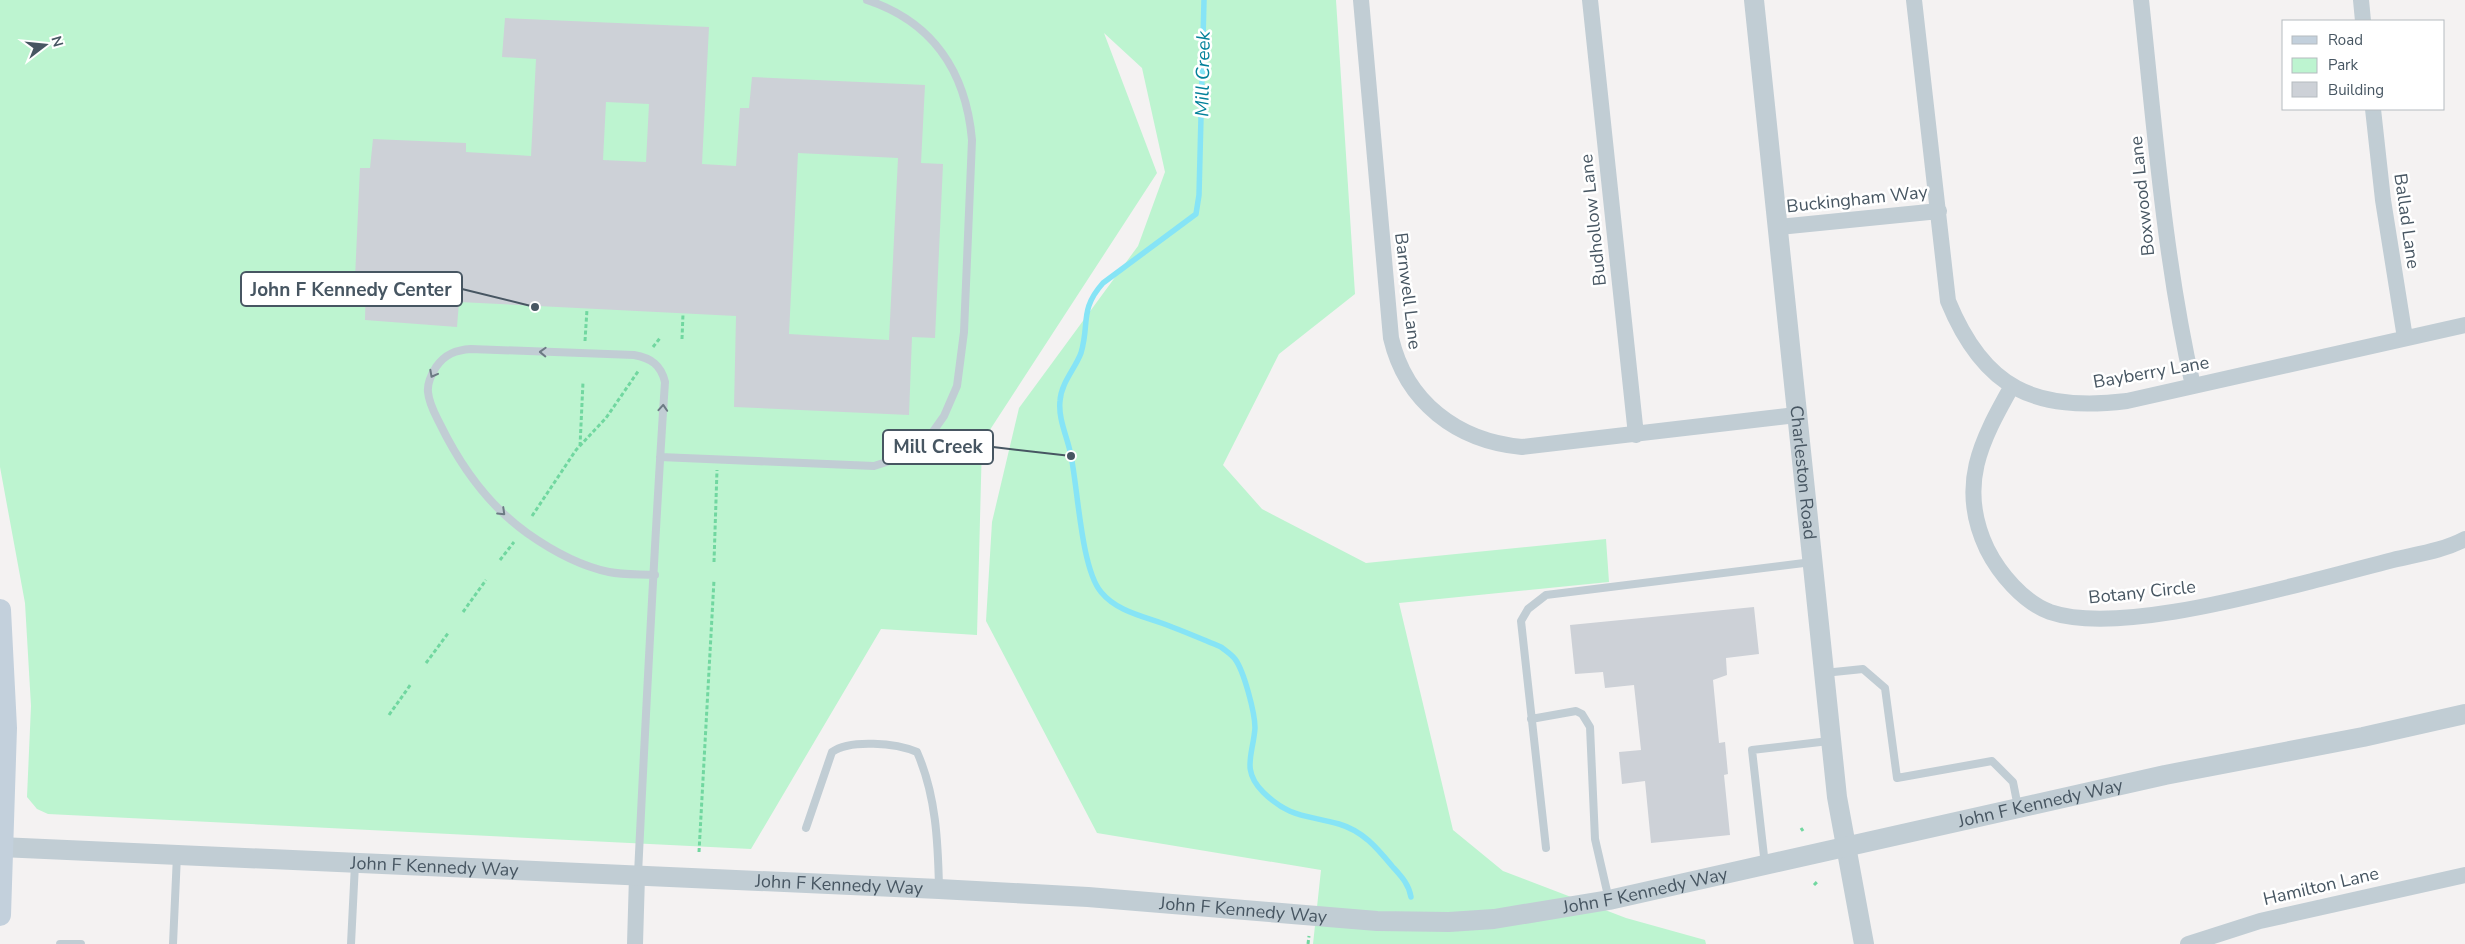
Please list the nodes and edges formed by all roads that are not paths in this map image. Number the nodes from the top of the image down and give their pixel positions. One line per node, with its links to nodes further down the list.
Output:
1 (867, 0): 18 (lane)
2 (1361, 0): 17 (street, Barnwell Lane)
3 (1590, 0): 17 (street, Budhollow Lane)
4 (1754, 0): 11 (street, Charleston Road)
5 (1914, 0): 10 (street, Bayberry Lane)
6 (2141, 0): 15 (street, Boxwood Lane)
7 (2361, 0): 8 (street)
8 (2363, 20)
9 (2373, 110): 13 (street, Ballad Lane)
10 (1939, 211): 11 (street, Buckingham Way); 14 (street, Bayberry Lane)
11 (1780, 227): 16 (street, Charleston Road)
12 (2465, 325): 13 (street, Bayberry Lane)
13 (2405, 338): 15 (street, Bayberry Lane)
14 (2012, 386): 15 (street, Bayberry Lane); 19 (street, Botany Circle)
15 (2193, 386)
16 (1796, 416): 17 (street, Barnwell Lane); 20 (street, Charleston Road)
17 (1636, 435)
18 (660, 457): 21 (lane); 21 (lane, one-way to 21)
19 (2465, 539)
20 (1812, 562): 23 (street, Charleston Road); 25 (lane)
21 (655, 576): 36 (lane)
22 (0, 610): 29 (main road)
23 (1824, 673): 26 (street, Charleston Road); 27 (lane)
24 (2465, 714): 27 (street, John F Kennedy Way)
25 (1531, 719): 31 (lane); 38 (lane)
26 (1831, 740): 30 (street, Charleston Road); 34 (lane)
27 (2018, 809): 30 (street, John F Kennedy Way)
28 (806, 828): 37 (lane)
29 (2, 847): 32 (street, John F Kennedy Way); 39 (main road)
30 (1844, 847): 34 (street, John F Kennedy Way); 45 (street, Charleston Road)
31 (1546, 848)
32 (178, 853): 33 (street, John F Kennedy Way); 42 (lane)
33 (355, 862): 36 (street, John F Kennedy Way); 43 (lane)
34 (1765, 865): 38 (street, John F Kennedy Way)
35 (2465, 874): 46 (street, Hamilton Lane)
36 (637, 876): 37 (street, John F Kennedy Way); 44 (street)
37 (939, 888): 38 (street, John F Kennedy Way)
38 (1609, 900)
39 (0, 915)
40 (61, 944): 41 (lane)
41 (81, 944)
42 (173, 944)
43 (351, 944)
44 (635, 944)
45 (1864, 944)
46 (2188, 944)

